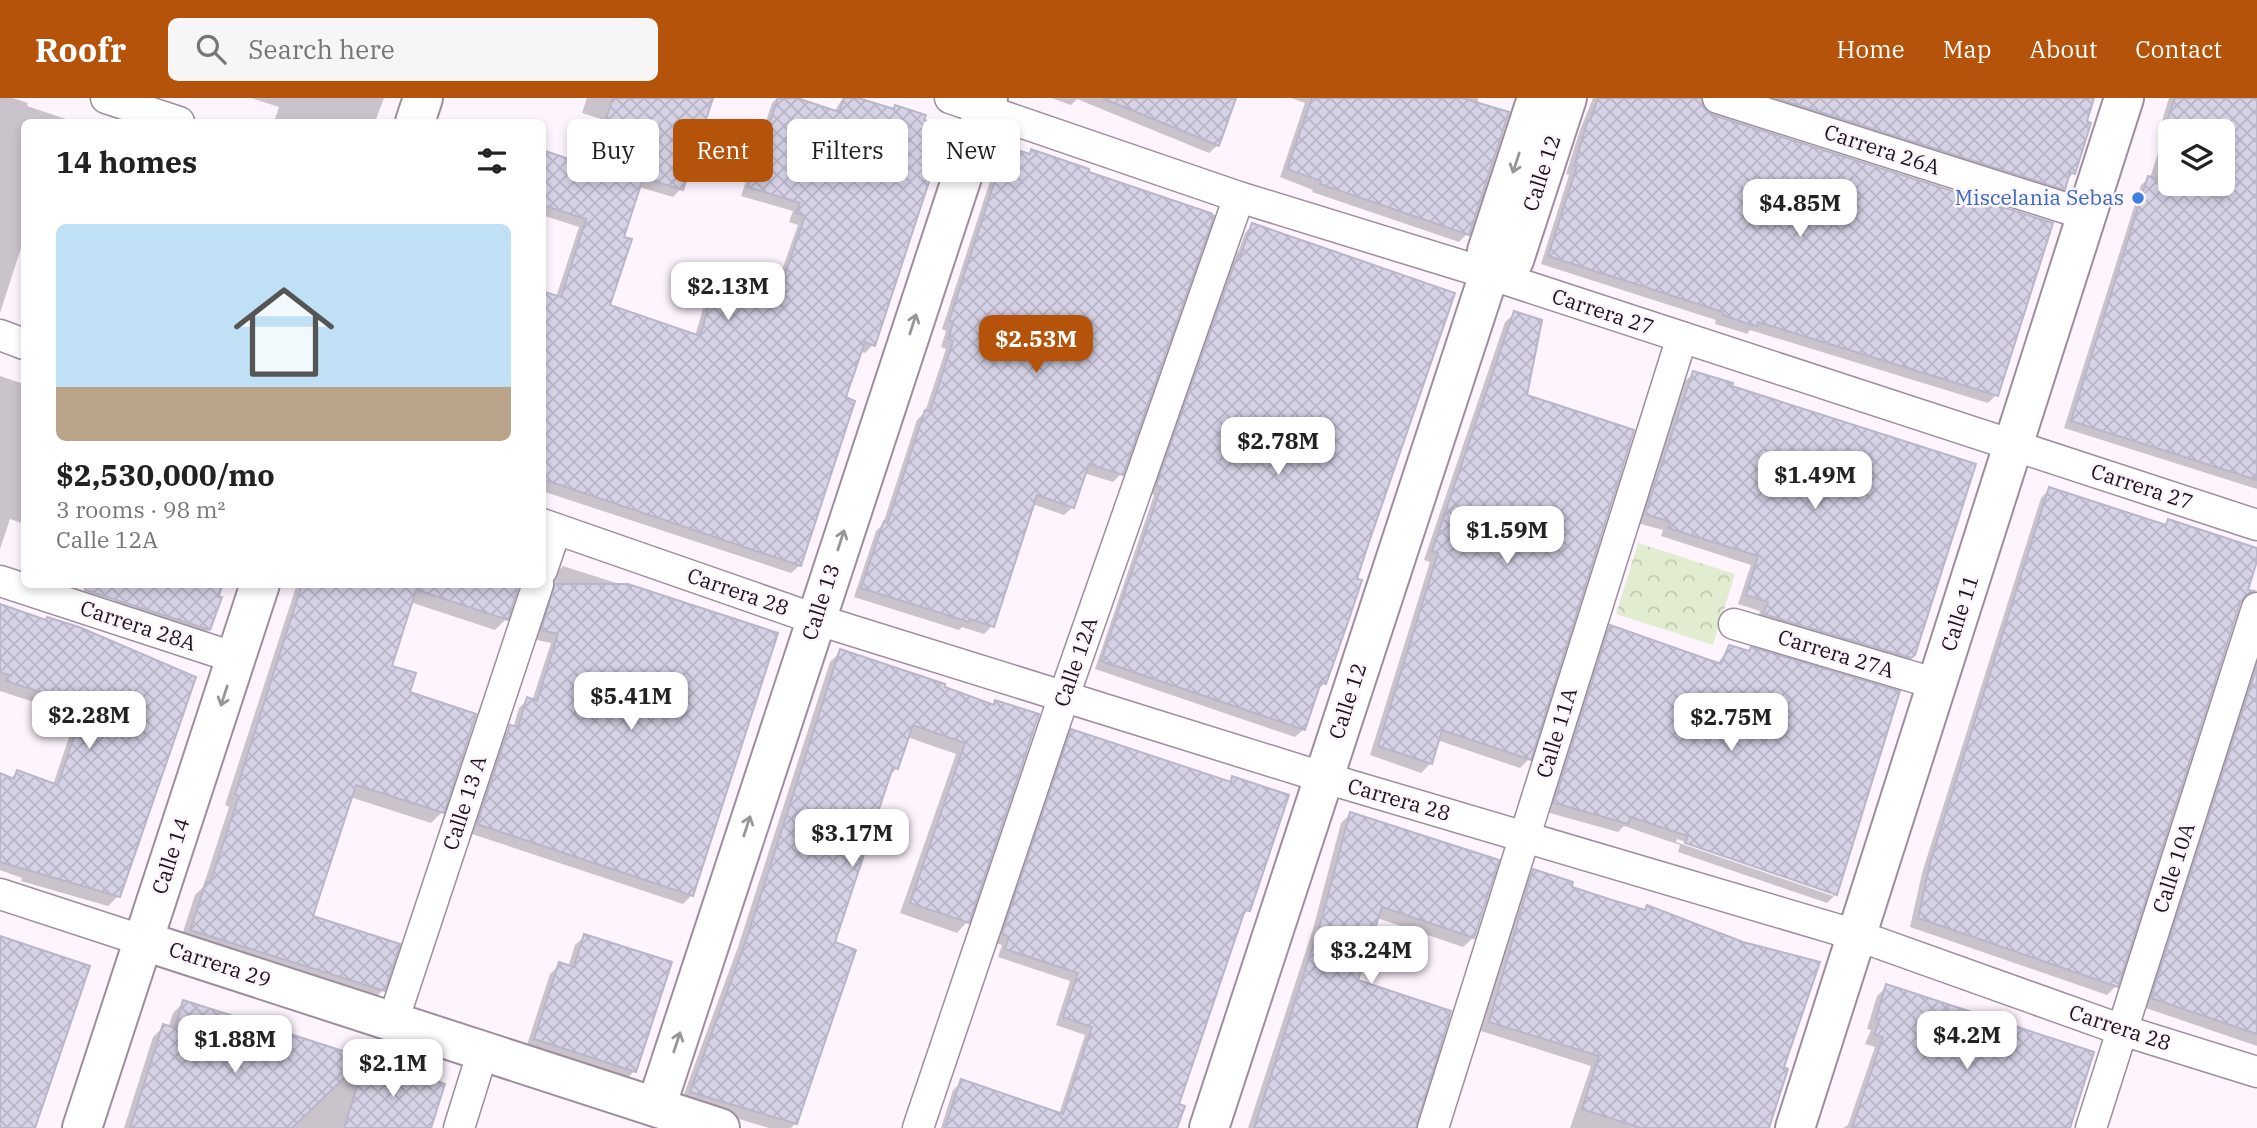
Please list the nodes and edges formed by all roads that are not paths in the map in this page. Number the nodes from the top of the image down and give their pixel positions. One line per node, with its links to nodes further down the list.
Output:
1 (106, 98): 8 (street)
2 (423, 98): 9 (street)
3 (1537, 98): 12 (street, Calle 12, one-way to 12)
4 (1567, 98): 12 (street, Calle 12)
5 (1718, 98): 11 (street, Carrera 26A)
6 (2124, 98): 11 (street, Calle 11)
7 (974, 102): 10 (street, Carrera 27); 26 (street, Calle 13, one-way to 7)
8 (170, 119)
9 (416, 119)
10 (1239, 197): 12 (street, Carrera 27); 30 (street, Calle 12A)
11 (2087, 215): 16 (street, Calle 11)
12 (1489, 275): 14 (street, Carrera 27); 31 (street, Calle 12)
13 (0, 335): 15 (street)
14 (1682, 337): 16 (street, Carrera 27); 32 (street, Calle 11A)
15 (21, 343)
16 (2013, 445): 17 (street, Carrera 27); 29 (street, Calle 11)
17 (2257, 525)
18 (549, 527): 19 (street); 26 (street, Carrera 28)
19 (546, 545)
20 (0, 581): 21 (street, Carrera 28A)
21 (21, 588)
22 (21, 588): 28 (street, Carrera 28A)
23 (259, 588): 28 (street, Calle 14)
24 (537, 588): 36 (street, Calle 13 A)
25 (2257, 608): 37 (street, Calle 10A)
26 (815, 619): 30 (street, Carrera 28); 40 (street, Calle 13, one-way to 26)
27 (1734, 624): 29 (street, Carrera 27A)
28 (236, 658): 35 (street, Calle 14, one-way to 35)
29 (1937, 684): 34 (street, Calle 11)
30 (1064, 696): 31 (street, Carrera 28); 44 (street, Calle 12A)
31 (1322, 777): 32 (street, Carrera 28); 45 (street, Calle 12)
32 (1525, 836): 34 (street, Carrera 28); 46 (street, Calle 11A)
33 (0, 894): 35 (street, Carrera 29)
34 (1856, 935): 37 (street, Carrera 28); 47 (street, Calle 11)
35 (144, 941): 36 (street, Carrera 29); 41 (street, Calle 14)
36 (393, 1021): 38 (street, Carrera 29)
37 (2123, 1030): 39 (street, Carrera 28); 48 (street, Calle 10A)
38 (483, 1051): 40 (street, Carrera 29); 42 (street)
39 (2257, 1072)
40 (656, 1107): 43 (street, Carrera 29)
41 (82, 1128)
42 (459, 1128)
43 (720, 1128)
44 (918, 1128)
45 (1209, 1128)
46 (1433, 1128)
47 (1795, 1128)
48 (2091, 1128)

